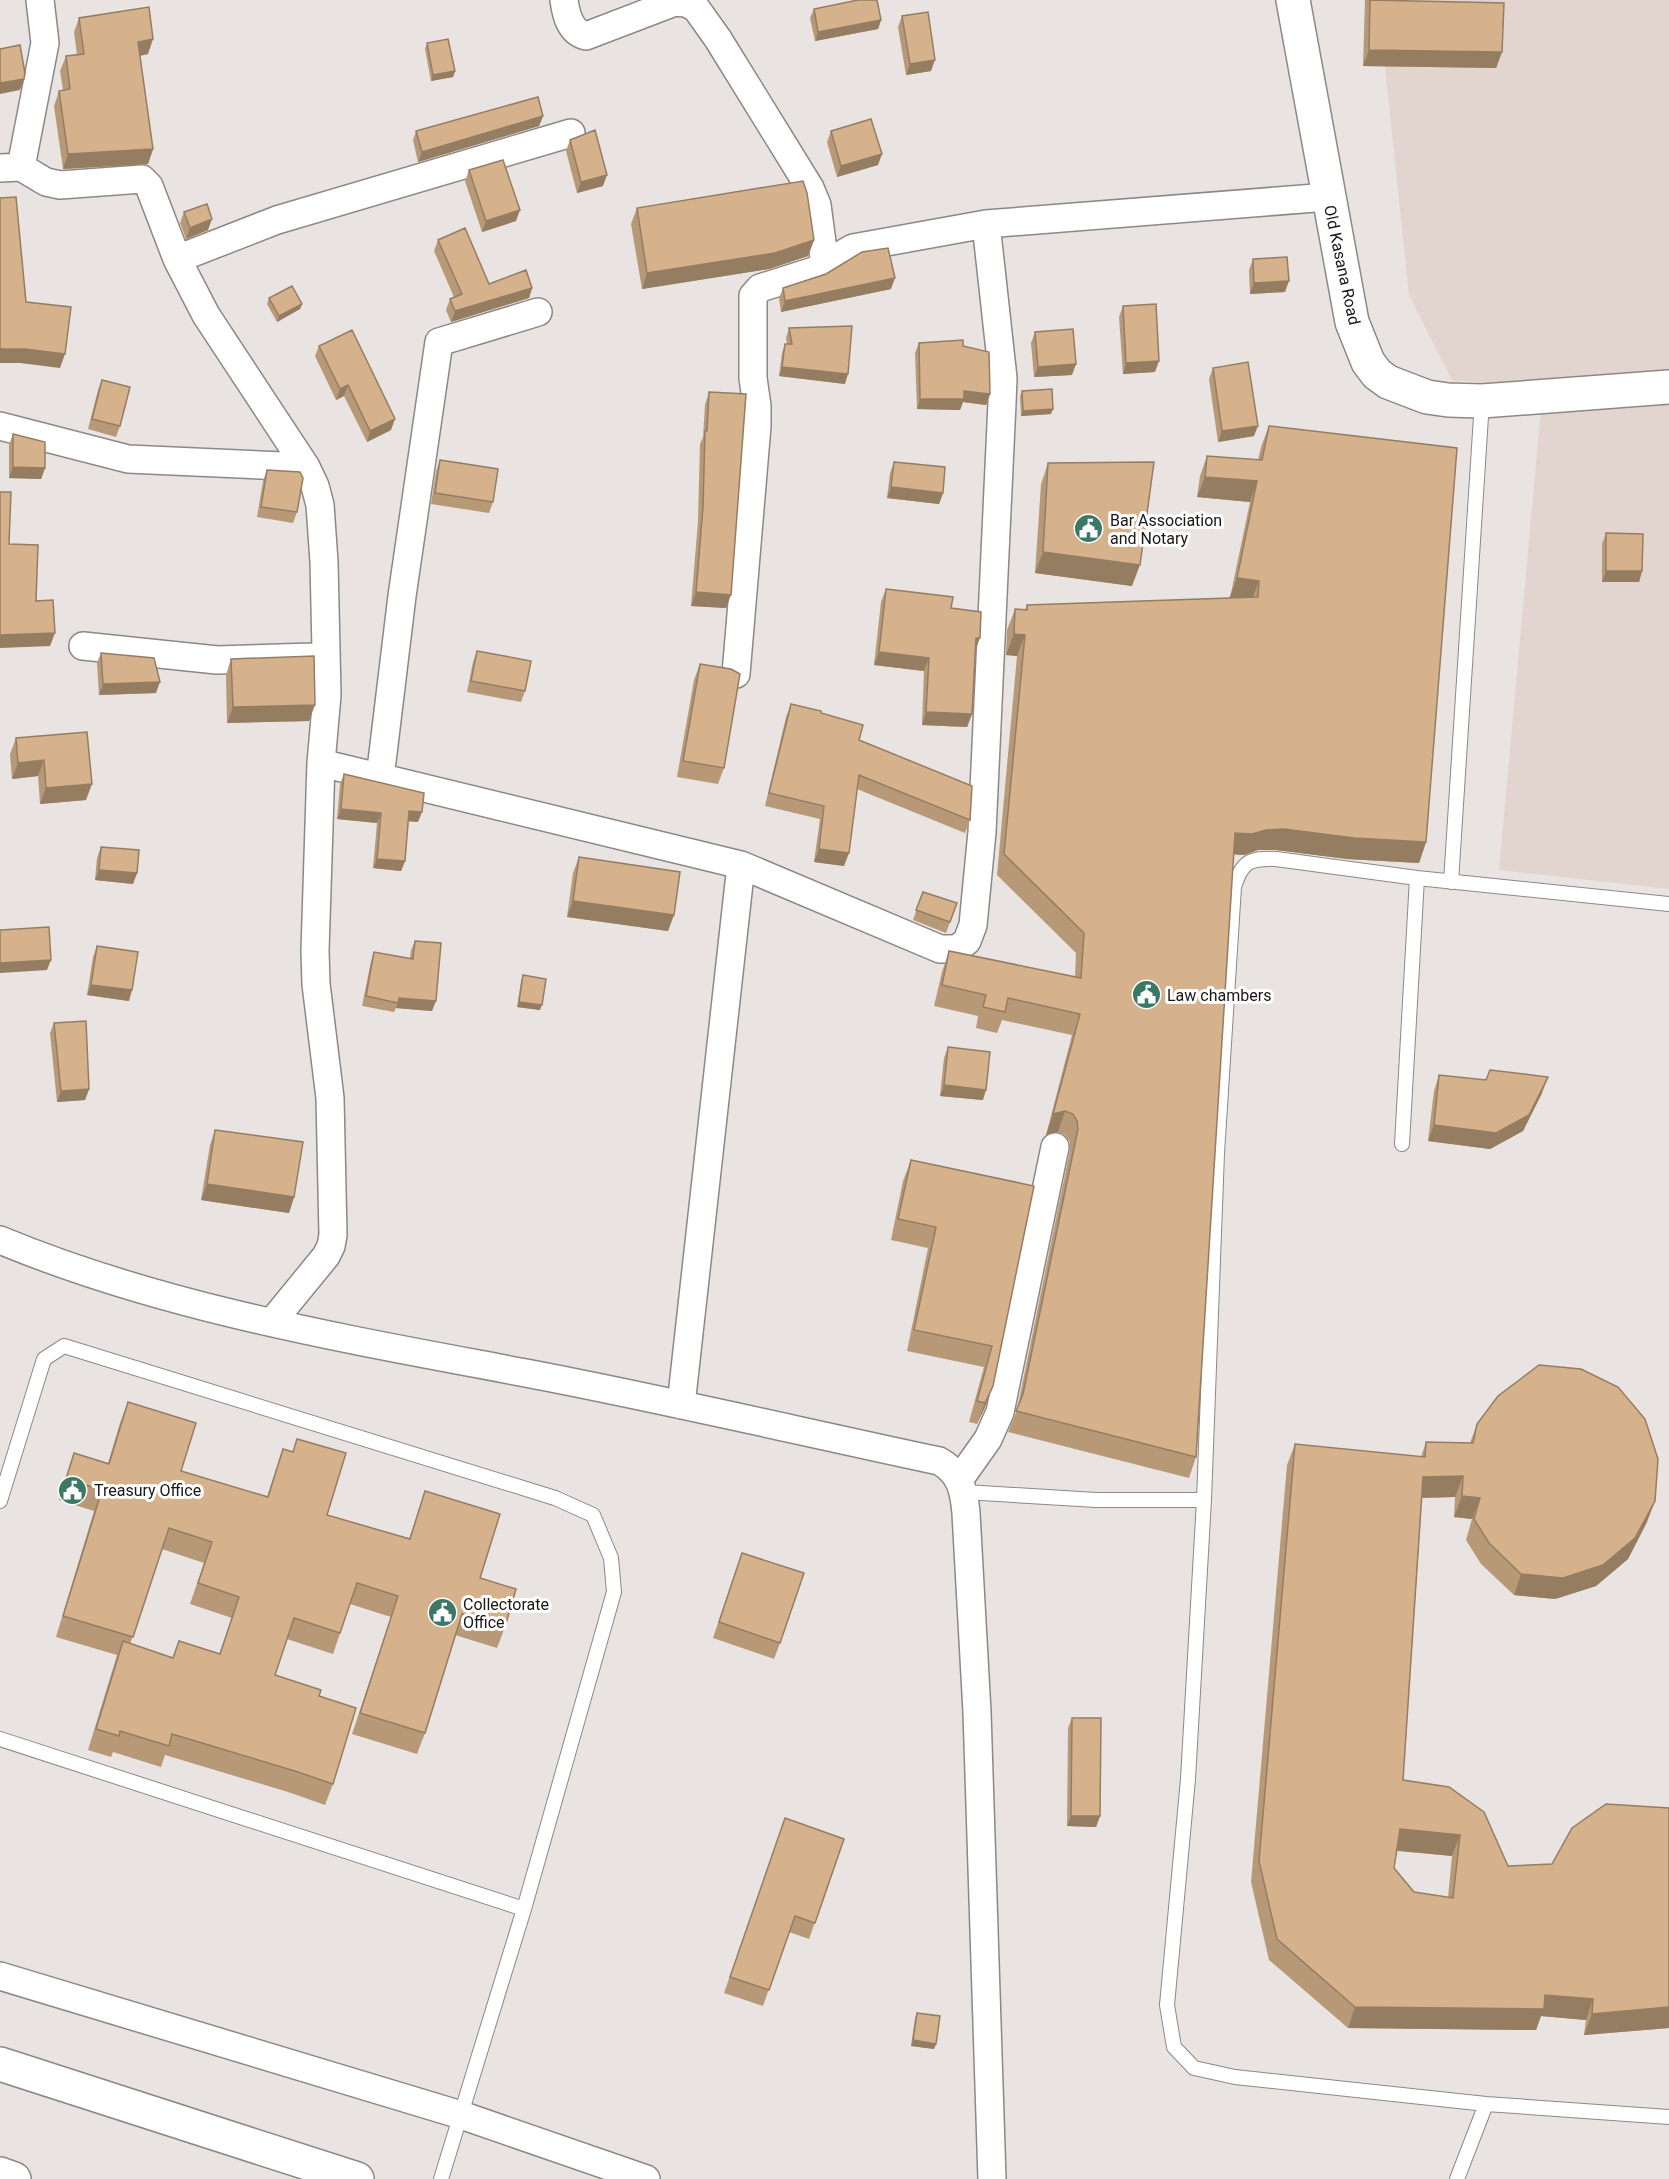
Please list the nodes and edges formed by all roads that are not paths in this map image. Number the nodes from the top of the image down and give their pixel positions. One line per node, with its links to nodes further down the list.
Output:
1 (40, 0): 5 (street)
2 (564, 0): 9 (street)
3 (1293, 0): 6 (street, Old Kasana Road)
4 (571, 133): 8 (street)
5 (10, 168): 8 (street)
6 (1328, 196): 7 (street); 12 (street, Old Kasana Road)
7 (986, 224): 9 (street); 20 (street)
8 (177, 259): 14 (street)
9 (825, 265): 17 (street)
10 (538, 312): 19 (street)
11 (1669, 387): 12 (street, Old Kasana Road)
12 (1482, 401): 22 (lane)
13 (0, 426): 14 (street)
14 (306, 467): 16 (street)
15 (83, 646): 16 (street)
16 (327, 656): 18 (street)
17 (736, 674)
18 (321, 763): 19 (street); 27 (street)
19 (380, 778): 20 (street)
20 (741, 865): 28 (street)
21 (1417, 878): 22 (lane); 24 (lane); 30 (lane)
22 (1451, 882): 23 (lane)
23 (1669, 904)
24 (1402, 1144)
25 (1055, 1147): 29 (street)
26 (0, 1240): 27 (street)
27 (272, 1322): 28 (street)
28 (681, 1405): 29 (street)
29 (962, 1486): 30 (lane); 44 (street)
30 (1204, 1500): 36 (lane)
31 (0, 1501): 33 (lane)
32 (0, 1739): 33 (lane)
33 (524, 1909): 37 (lane)
34 (0, 1976): 37 (street)
35 (0, 2064): 41 (street)
36 (1486, 2104): 38 (lane); 45 (lane)
37 (461, 2115): 42 (lane); 43 (street)
38 (1669, 2117)
39 (0, 2174): 40 (street)
40 (15, 2179)
41 (357, 2179)
42 (441, 2179)
43 (646, 2179)
44 (992, 2179)
45 (1457, 2179)

